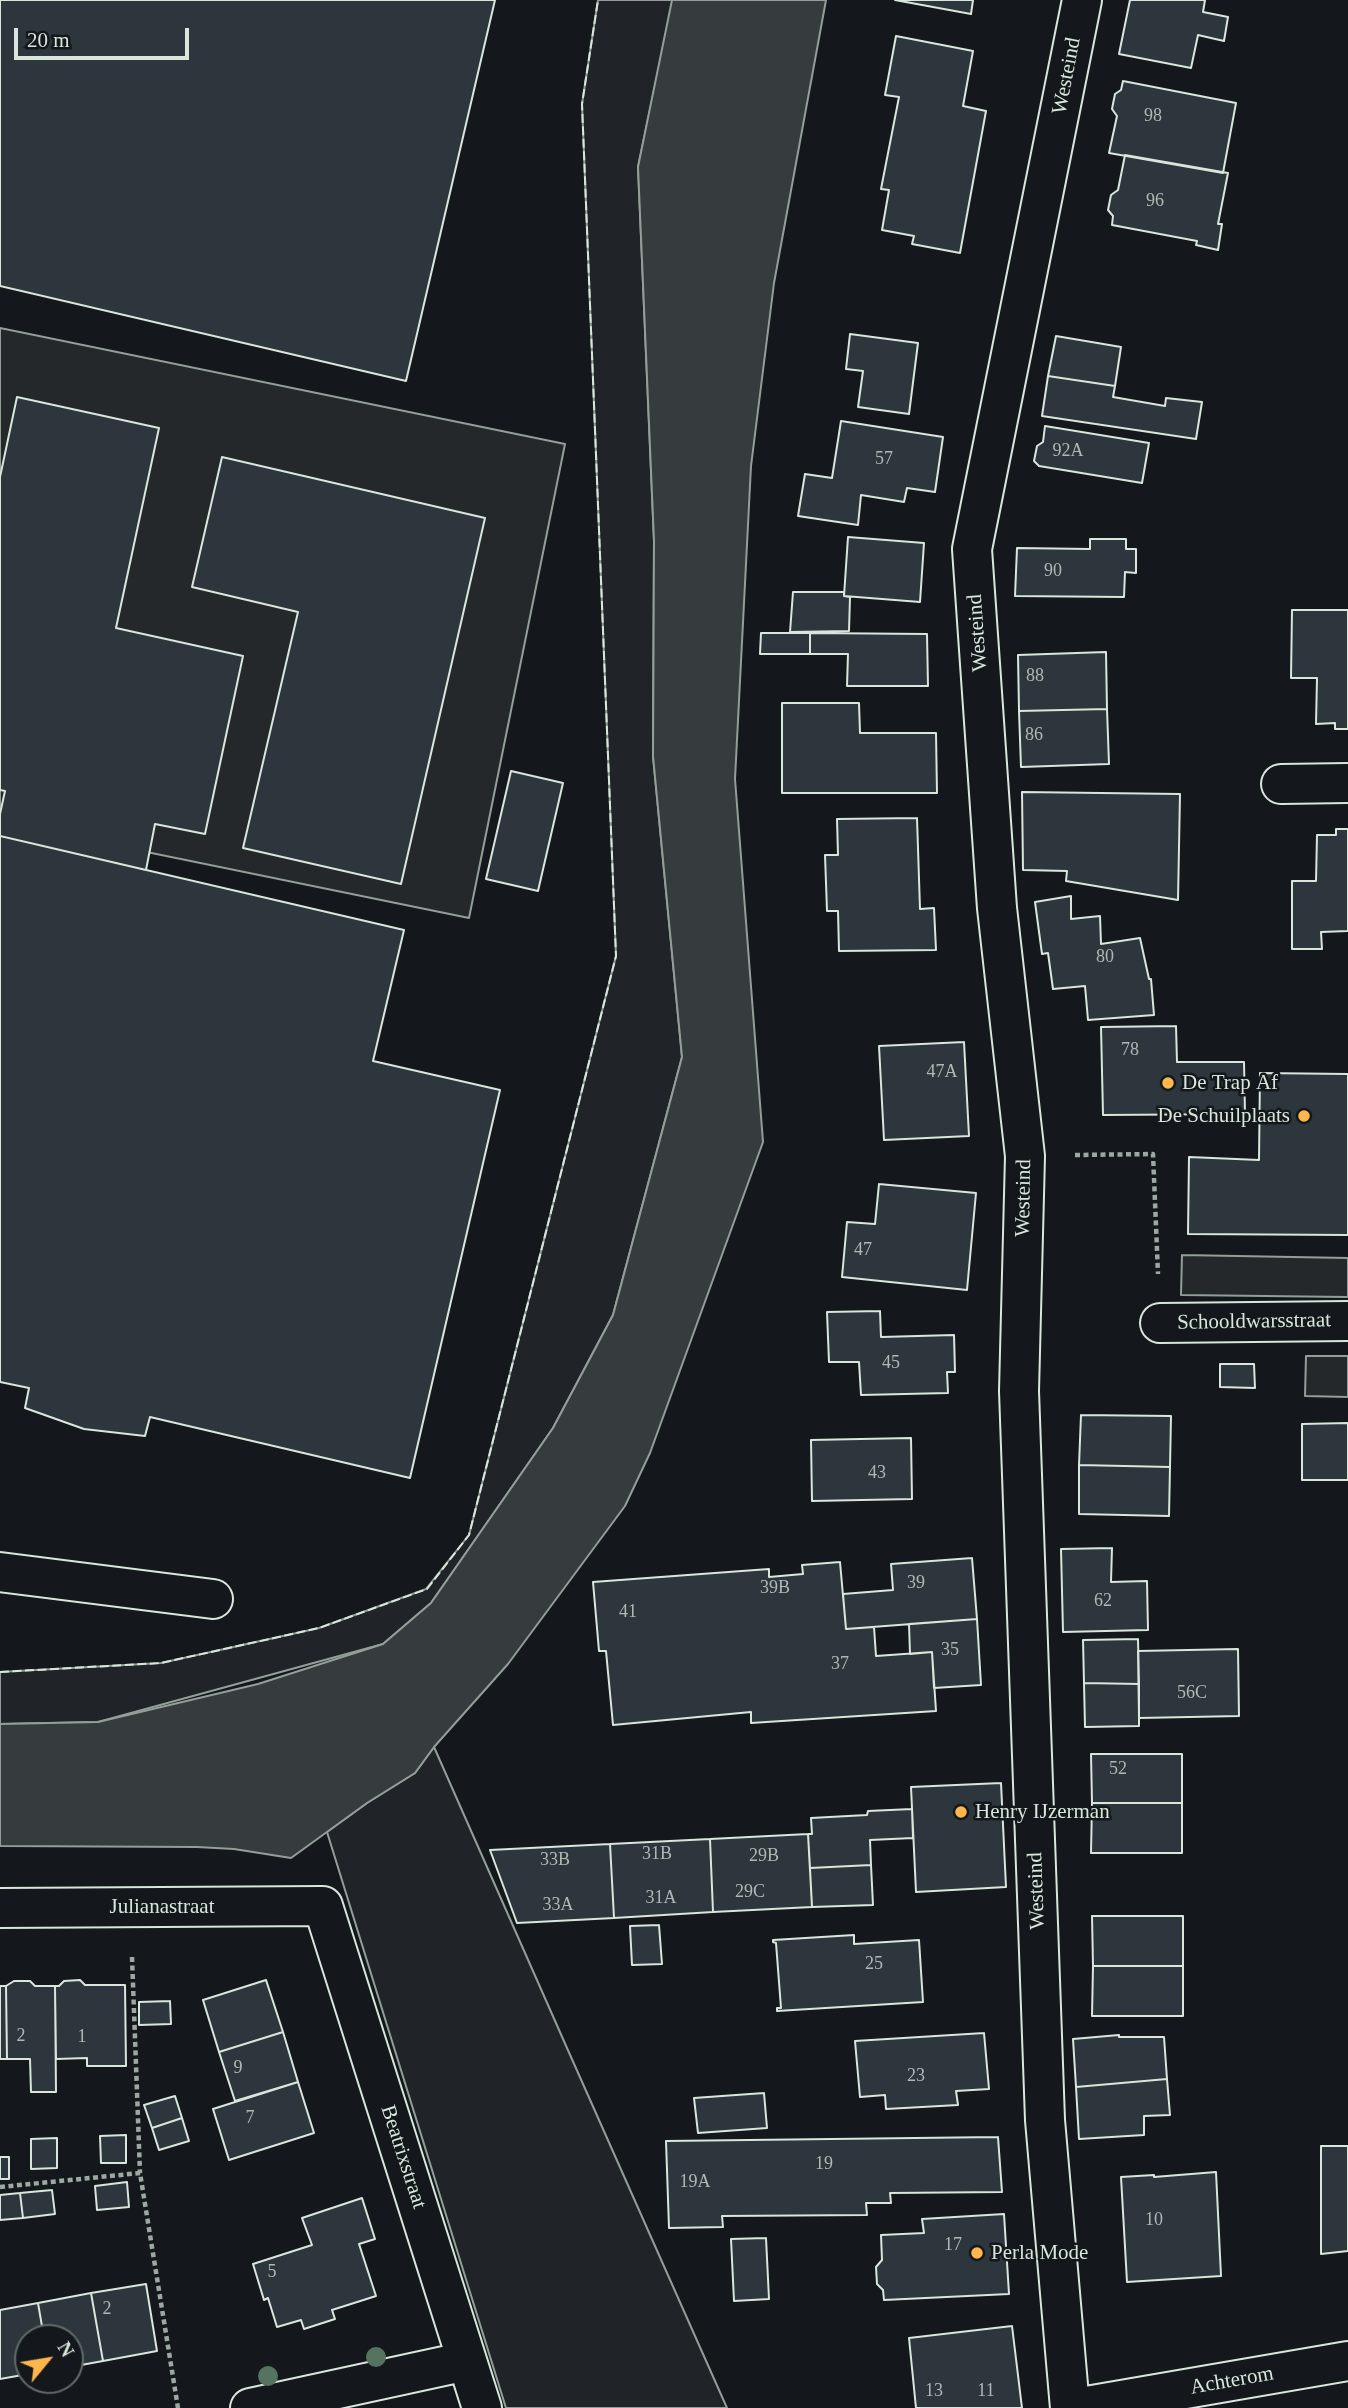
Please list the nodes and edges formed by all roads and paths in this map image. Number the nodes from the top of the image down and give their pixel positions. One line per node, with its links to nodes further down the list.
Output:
1 (1082, 0): 4 (street, Westeind)
2 (1348, 783): 3 (street)
3 (1281, 784)
4 (1025, 1156): 6 (path); 19 (street, Westeind)
5 (1348, 1321): 6 (street, Schooldwarsstraat)
6 (1160, 1323)
7 (0, 1572): 8 (street)
8 (214, 1599)
9 (323, 1906): 10 (street, Julianastraat); 14 (street, Beatrixstraat)
10 (130, 1907): 11 (street, Julianastraat); 12 (path)
11 (0, 1908)
12 (140, 2173): 13 (path); 16 (path)
13 (0, 2187)
14 (467, 2361): 17 (street); 18 (street, Beatrixstraat)
15 (1348, 2361): 19 (street, Achterom)
16 (178, 2408)
17 (250, 2408)
18 (482, 2408)
19 (1073, 2408)

